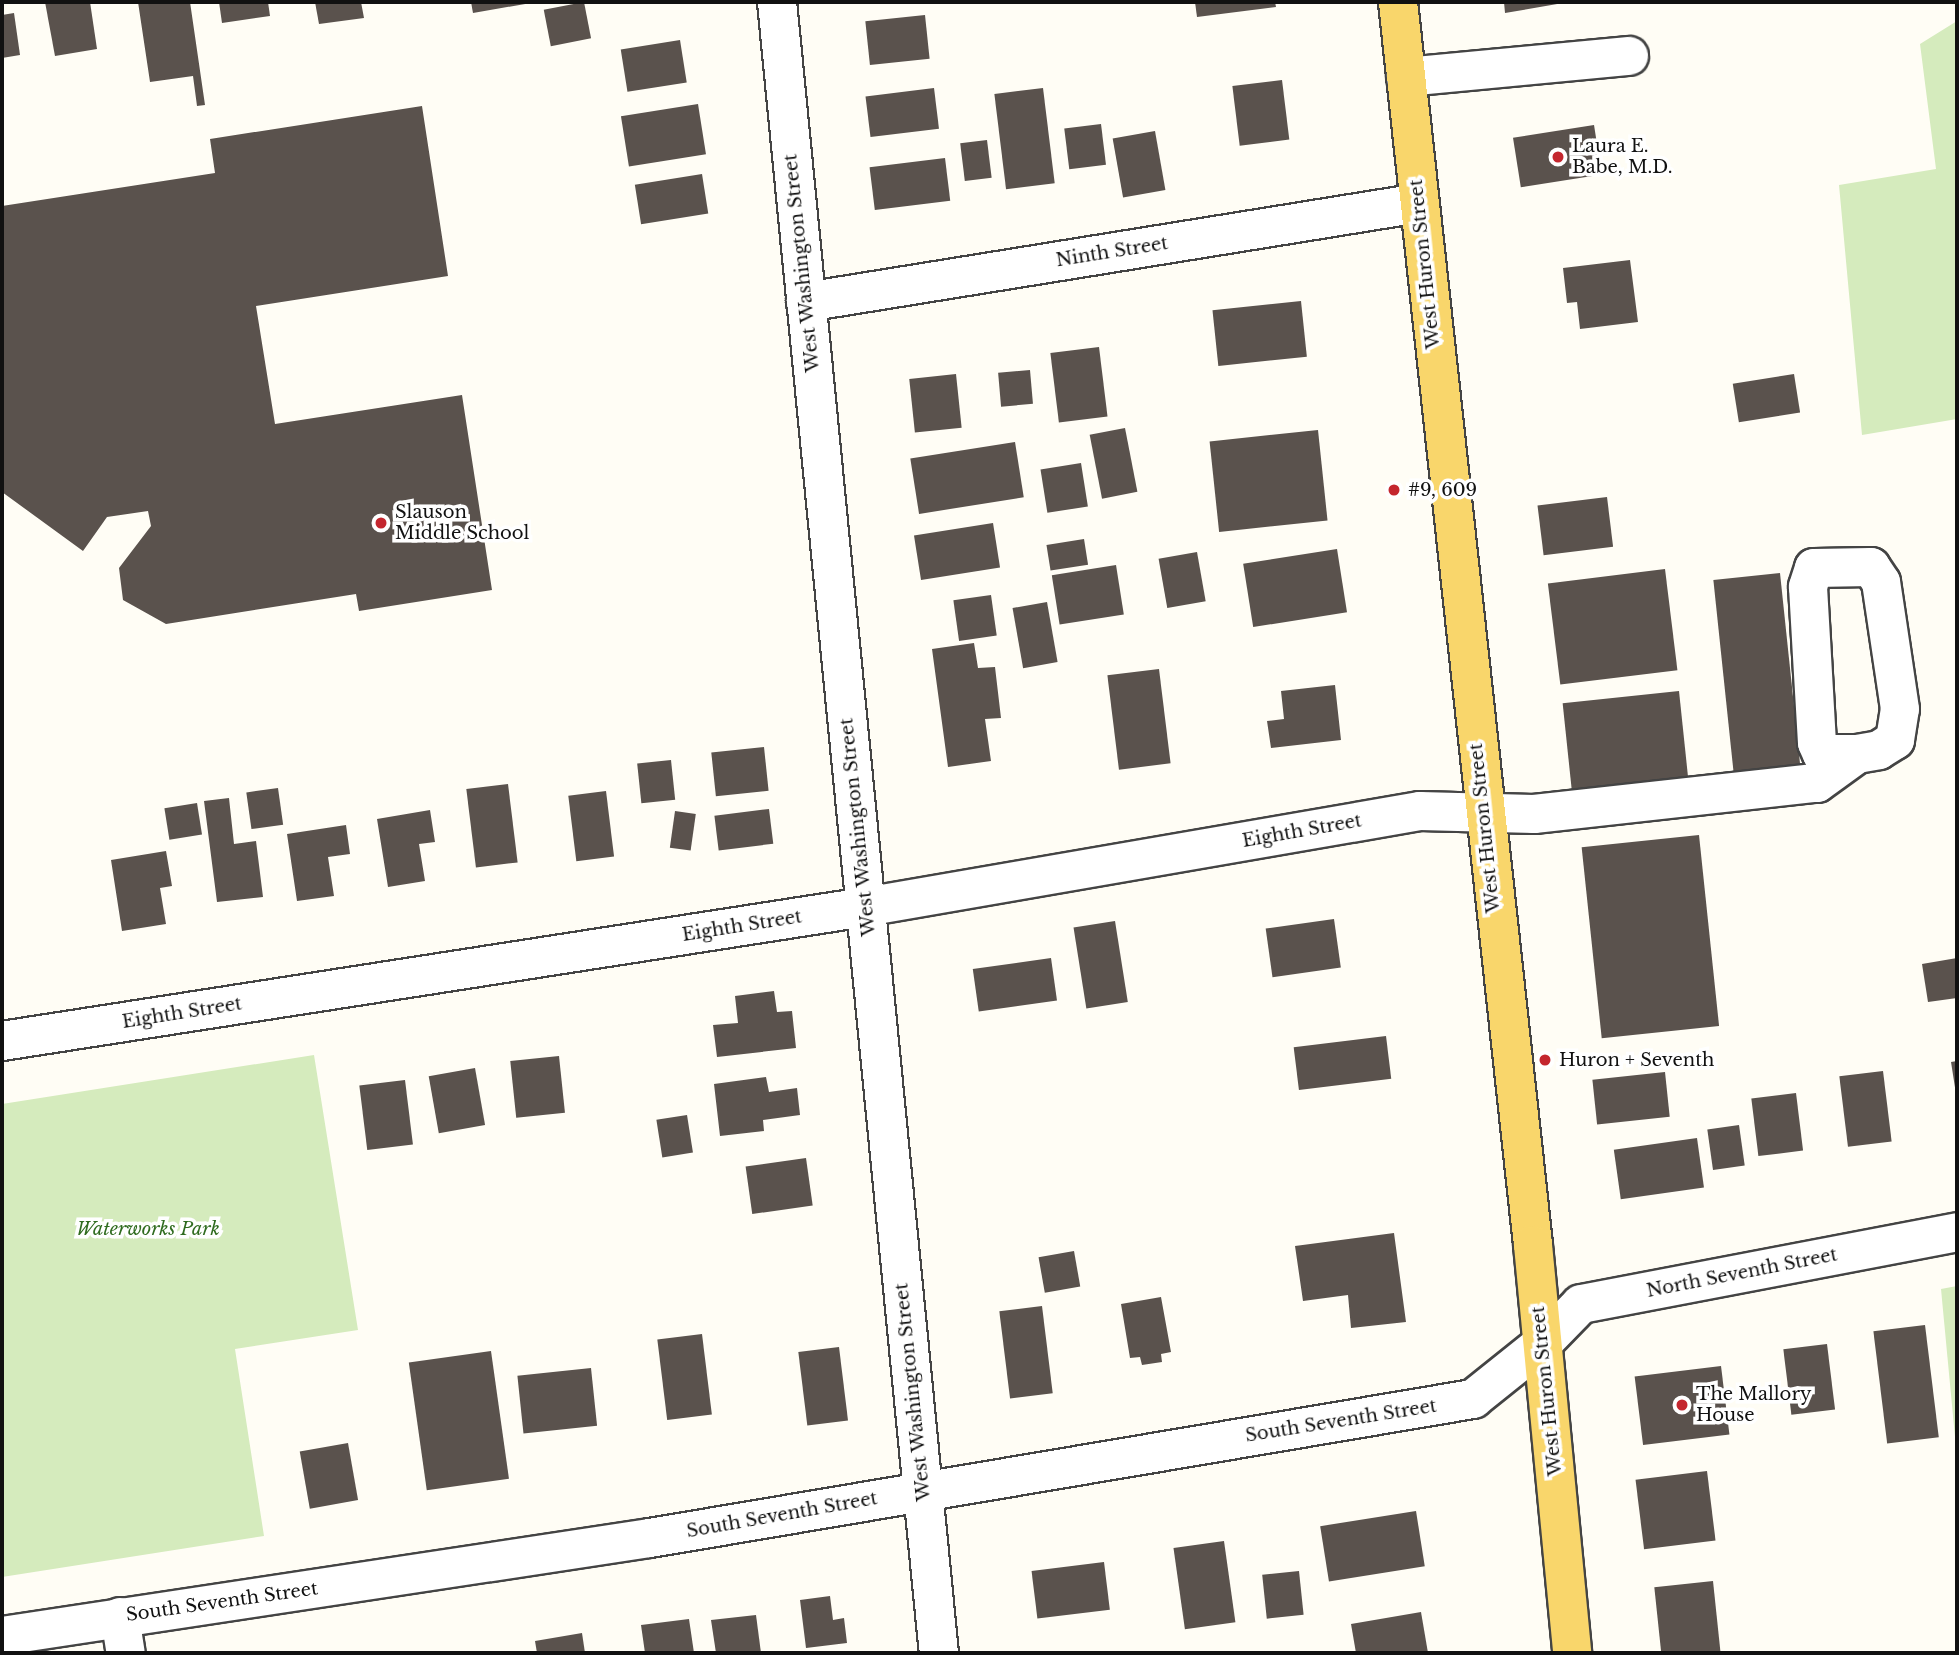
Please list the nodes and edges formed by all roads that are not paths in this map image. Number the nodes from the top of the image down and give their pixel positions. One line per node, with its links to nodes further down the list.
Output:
1 (776, 2): 6 (street, West Washington Street)
2 (1398, 2): 4 (main road, West Huron Street)
3 (1629, 56): 4 (street)
4 (1406, 77): 5 (main road, West Huron Street)
5 (1419, 203): 6 (street, Ninth Street); 8 (main road, West Huron Street)
6 (806, 302): 9 (street, West Washington Street)
7 (1857, 754): 7 (street, Eighth Street); 8 (street, Eighth Street)
8 (1482, 812): 9 (street, Eighth Street); 12 (main road, West Huron Street)
9 (865, 907): 10 (street, Eighth Street); 13 (street, West Washington Street)
10 (2, 1041)
11 (1957, 1232): 12 (street, North Seventh Street)
12 (1543, 1343): 13 (street, South Seventh Street); 17 (main road, West Huron Street)
13 (923, 1490): 14 (street, South Seventh Street); 16 (street, West Washington Street)
14 (123, 1635): 15 (street, South Seventh Street)
15 (2, 1636)
16 (939, 1653)
17 (1572, 1653)

